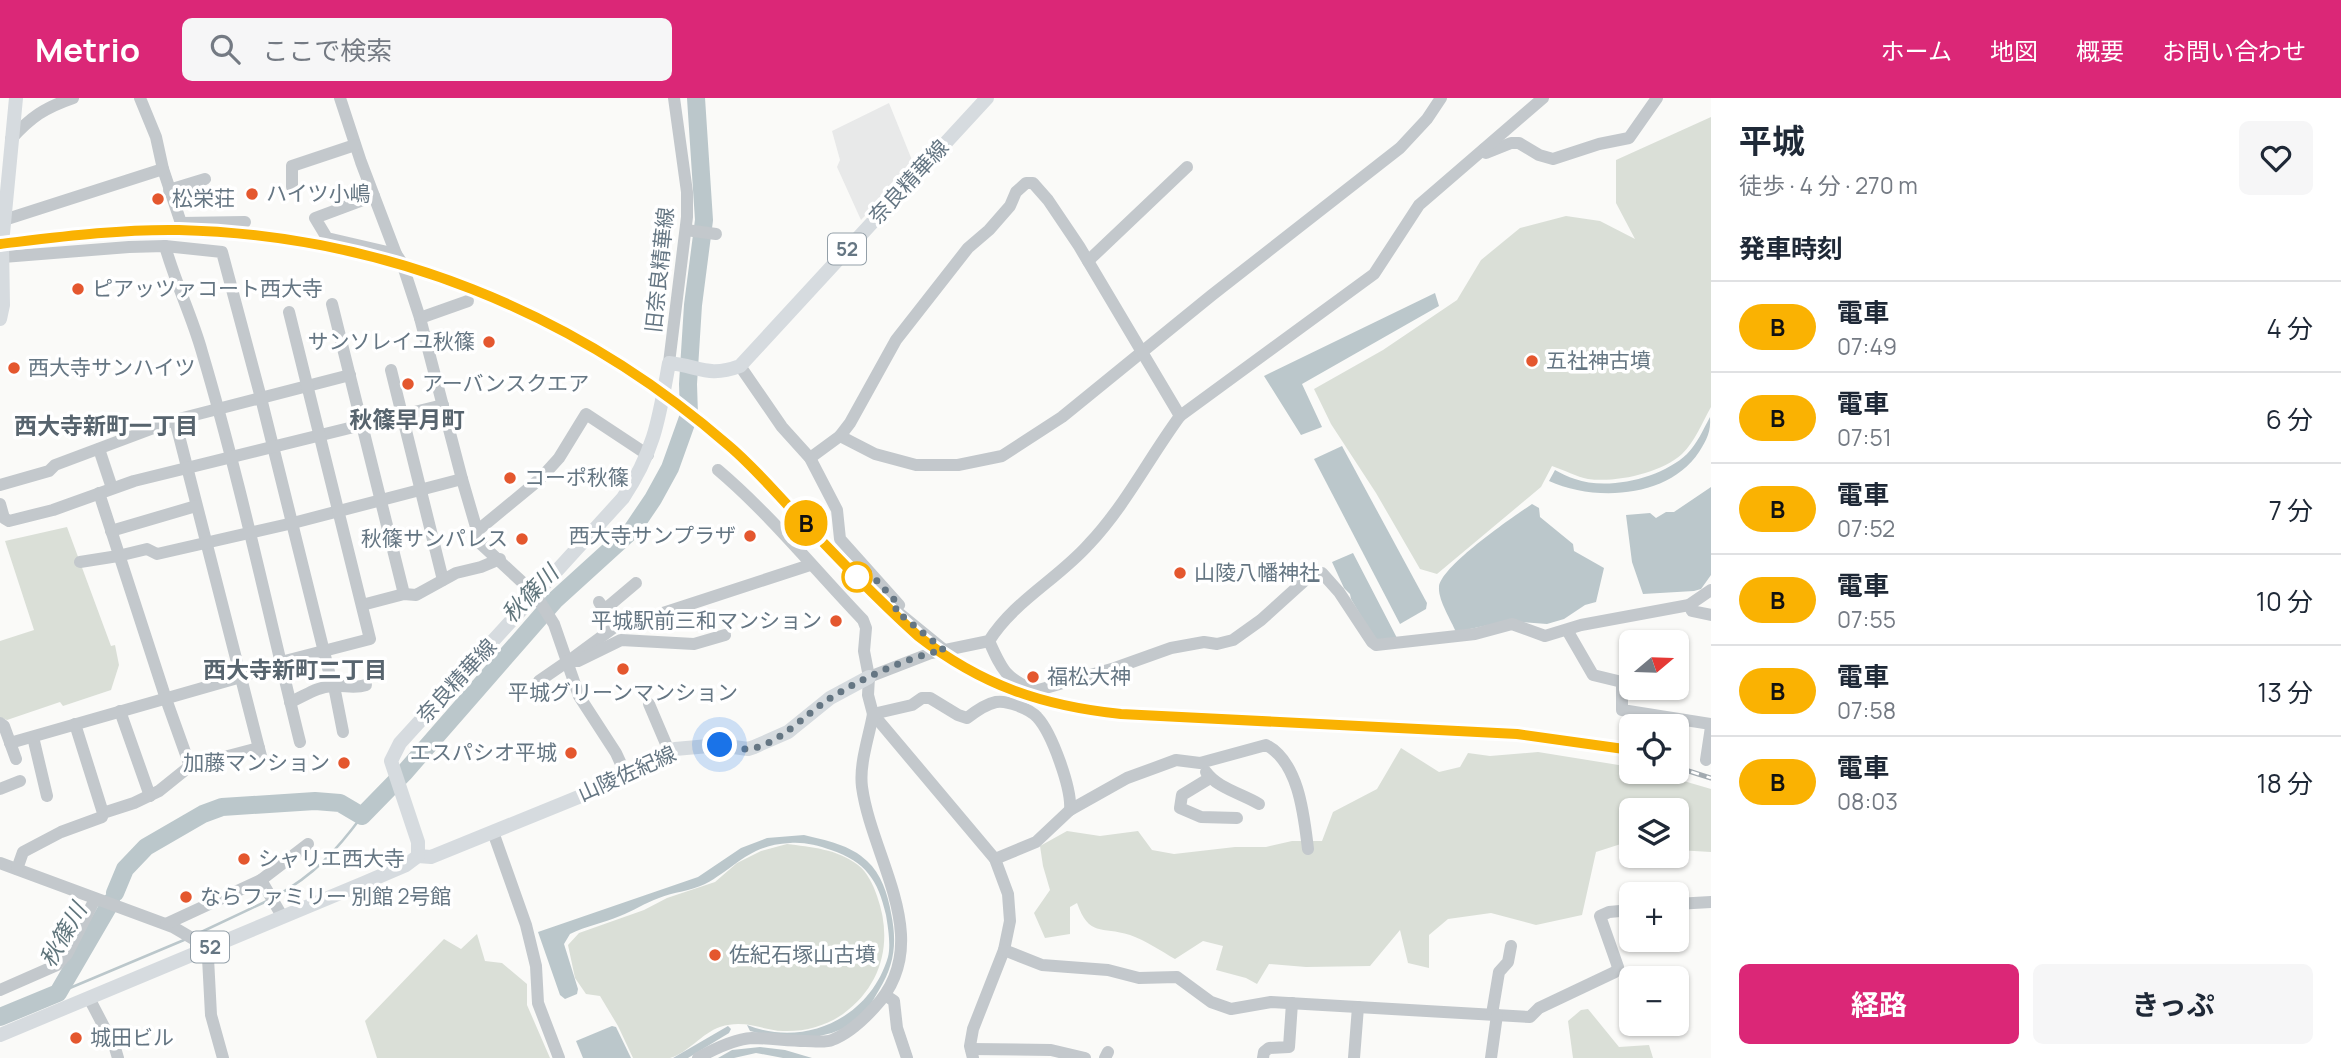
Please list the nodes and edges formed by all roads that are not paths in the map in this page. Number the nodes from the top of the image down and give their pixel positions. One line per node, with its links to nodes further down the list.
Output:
1 (16, 98): 10 (main road)
2 (73, 98): 10 (street)
3 (141, 98): 15 (street)
4 (340, 98): 11 (street)
5 (674, 98): 22 (street, 旧奈良精華線)
6 (986, 98): 35 (main road, 奈良精華線 / 52)
7 (1441, 98): 33 (street)
8 (1542, 98): 12 (street)
9 (1657, 98): 12 (street)
10 (10, 139): 13 (main road)
11 (355, 145): 17 (street); 19 (street)
12 (1484, 149): 43 (street)
13 (5, 160): 20 (main road)
14 (1187, 167): 27 (street)
15 (163, 169): 18 (street); 20 (street)
16 (205, 179): 18 (street)
17 (292, 187)
18 (169, 190): 21 (street)
19 (374, 196): 25 (street); 25 (street)
20 (4, 220): 26 (main road)
21 (245, 222)
22 (686, 230): 23 (street); 34 (street, 旧奈良精華線)
23 (716, 234)
24 (165, 246): 26 (street); 39 (street); 41 (street)
25 (396, 254): 31 (street)
26 (3, 257): 32 (main road)
27 (1088, 261): 33 (street); 47 (street)
28 (468, 301): 31 (street)
29 (332, 304): 37 (street)
30 (289, 312): 38 (street)
31 (420, 318): 40 (street)
32 (0, 319)
33 (1143, 352): 43 (street); 47 (street)
34 (673, 363): 35 (main road); 50 (main road, 奈良精華線)
35 (740, 366): 52 (street)
36 (391, 370): 42 (street)
37 (350, 375): 38 (street); 45 (street)
38 (308, 386): 39 (street); 46 (street)
39 (261, 398): 41 (street); 48 (street)
40 (443, 405): 42 (street); 55 (street)
41 (219, 409): 44 (street); 51 (street)
42 (402, 416): 45 (street); 58 (street)
43 (1180, 416): 84 (street)
44 (175, 420): 49 (street); 53 (street)
45 (362, 424): 46 (street); 60 (street)
46 (320, 435): 48 (street); 63 (street)
47 (840, 436): 52 (street)
48 (274, 447): 51 (street); 64 (street)
49 (99, 449): 56 (street); 57 (street)
50 (648, 455): 66 (street); 77 (main road, 奈良精華線)
51 (231, 457): 53 (street); 67 (street)
52 (810, 457): 86 (street)
53 (186, 468): 57 (street); 62 (street)
54 (718, 470): 72 (street)
55 (462, 479): 58 (street); 66 (street)
56 (0, 485)
57 (112, 488): 59 (street)
58 (422, 490): 60 (street); 73 (street)
59 (99, 493): 61 (street); 65 (street)
60 (380, 500): 63 (street); 76 (street)
61 (0, 504)
62 (195, 506): 65 (street); 68 (street)
63 (339, 510): 64 (street); 78 (street)
64 (292, 523): 67 (street); 85 (street)
65 (111, 531): 69 (street)
66 (477, 531): 70 (street)
67 (249, 532): 68 (street); 88 (street)
68 (205, 542): 69 (street); 89 (street)
69 (118, 556): 71 (street); 94 (street)
70 (500, 559): 73 (street); 77 (street)
71 (80, 562)
72 (810, 565): 80 (street); 90 (street)
73 (443, 580): 76 (street)
74 (636, 583): 87 (street)
75 (1711, 590): 79 (street)
76 (404, 594): 78 (street)
77 (537, 596): 87 (street); 124 (main road, 奈良精華線)
78 (362, 605): 85 (street)
79 (1689, 605): 81 (street); 82 (street)
80 (663, 612)
81 (1711, 615)
82 (1567, 630): 84 (street); 101 (street)
83 (725, 635): 87 (street)
84 (989, 641): 86 (street)
85 (324, 650): 88 (street); 92 (street)
86 (944, 650): 90 (street)
87 (568, 661): 91 (street); 111 (street)
88 (281, 662): 89 (street); 95 (street)
89 (241, 677): 94 (street); 110 (street)
90 (869, 677): 98 (street); 106 (main road, 山陵佐紀線)
91 (539, 681)
92 (332, 683): 93 (street); 95 (street); 102 (street)
93 (366, 685)
94 (166, 699): 97 (street); 110 (street)
95 (290, 702): 104 (street)
96 (649, 704): 106 (street)
97 (120, 711): 100 (street); 116 (street)
98 (873, 714): 118 (street); 125 (street); 139 (street)
99 (0, 723): 105 (street)
100 (75, 724): 103 (street); 119 (street)
101 (1711, 726): 108 (street)
102 (343, 732)
103 (33, 737): 105 (street); 115 (street)
104 (300, 741)
105 (10, 743): 107 (street)
106 (669, 751): 111 (main road, 山陵佐紀線)
107 (16, 759)
108 (1706, 760)
109 (1200, 763): 112 (street); 118 (street); 123 (street)
110 (190, 766): 116 (street)
111 (627, 777): 121 (main road, 山陵佐紀線)
112 (1210, 778): 117 (street); 120 (street)
113 (20, 781): 114 (street)
114 (0, 789)
115 (47, 796)
116 (150, 796): 119 (street)
117 (1259, 804)
118 (1070, 810): 125 (street)
119 (103, 813): 127 (street)
120 (1237, 818)
121 (493, 832): 124 (main road, 山陵佐紀線); 148 (street)
122 (308, 844): 128 (street)
123 (1308, 849)
124 (418, 856): 132 (main road, 52)
125 (995, 859): 137 (street)
126 (0, 863): 127 (street)
127 (18, 869): 129 (street)
128 (261, 880): 132 (street); 134 (street)
129 (100, 901): 134 (street); 138 (street)
130 (1711, 902): 131 (street)
131 (1689, 903)
132 (279, 911): 136 (main road, 52)
133 (1619, 911): 143 (street)
134 (169, 925): 136 (street)
135 (1510, 946): 143 (street)
136 (203, 947): 140 (main road, 52); 147 (street)
137 (1004, 950): 141 (street); 145 (street)
138 (0, 990)
139 (885, 995): 149 (street); 150 (street)
140 (89, 998): 144 (main road, 52); 146 (street)
141 (1292, 1003): 142 (street); 152 (street)
142 (1358, 1007): 143 (street); 153 (street)
143 (1494, 1015): 154 (street)
144 (0, 1035)
145 (969, 1053): 151 (street)
146 (118, 1058)
147 (223, 1058)
148 (559, 1058)
149 (698, 1058)
150 (907, 1058)
151 (1085, 1058)
152 (1263, 1058)
153 (1354, 1058)
154 (1491, 1058)

